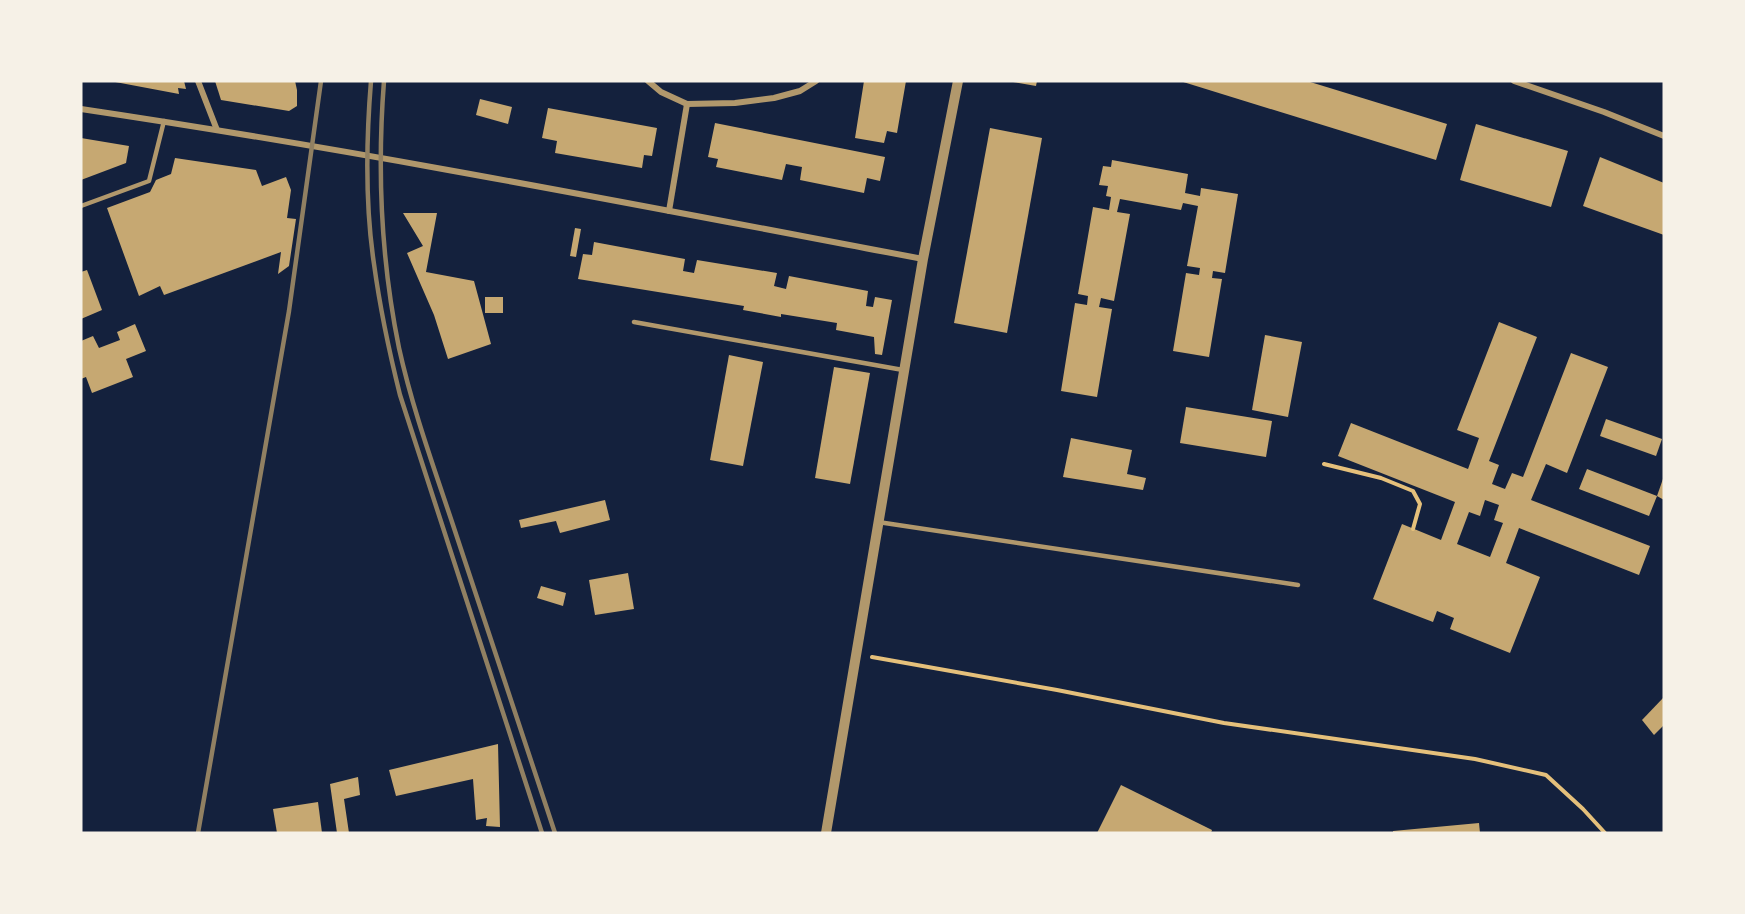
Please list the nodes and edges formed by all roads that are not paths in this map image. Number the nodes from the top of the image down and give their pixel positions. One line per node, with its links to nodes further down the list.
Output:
1 (198, 81): 10 (street)
2 (648, 81): 7 (street)
3 (816, 81): 7 (street)
4 (958, 81): 14 (street)
5 (1514, 81): 6 (street)
6 (1530, 83): 11 (street)
7 (687, 104): 13 (street)
8 (81, 109): 9 (street)
9 (164, 121): 10 (street); 12 (lane)
10 (217, 130): 13 (street)
11 (1664, 136)
12 (81, 206)
13 (669, 211): 14 (street)
14 (923, 259): 16 (street)
15 (634, 322): 16 (lane)
16 (904, 370): 17 (street)
17 (878, 522): 18 (lane); 19 (street)
18 (1298, 585)
19 (826, 833)

